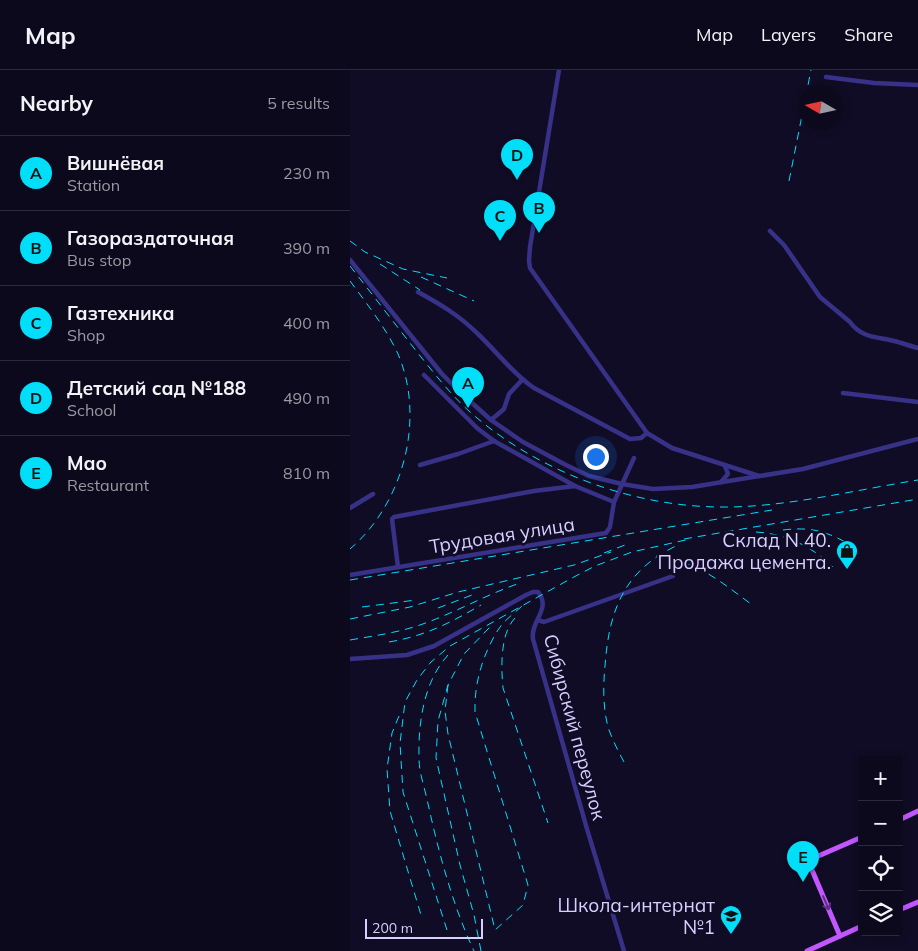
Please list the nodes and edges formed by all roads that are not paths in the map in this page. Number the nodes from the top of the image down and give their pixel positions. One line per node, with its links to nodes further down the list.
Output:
1 (558, 70): 13 (street)
2 (826, 77): 3 (street)
3 (918, 85)
4 (770, 231): 7 (street)
5 (350, 260): 12 (street)
6 (418, 292): 9 (street)
7 (918, 348)
8 (424, 375): 15 (street)
9 (522, 380): 12 (street); 13 (street)
10 (843, 393): 11 (street)
11 (918, 402)
12 (491, 420): 21 (street)
13 (648, 434): 18 (street)
14 (918, 438): 19 (street)
15 (494, 441): 17 (street); 22 (street)
16 (634, 458): 21 (street, Трудовая улица)
17 (420, 465)
18 (724, 465): 19 (street); 20 (street)
19 (760, 476): 20 (street)
20 (720, 483): 21 (street)
21 (622, 484): 24 (street, Трудовая улица)
22 (575, 486): 24 (street); 26 (street)
23 (373, 494): 25 (street)
24 (614, 502): 26 (street, Трудовая улица)
25 (350, 508)
26 (398, 567): 27 (street, Трудовая улица)
27 (350, 574)
28 (673, 576): 29 (street, Сибирский переулок)
29 (538, 620): 30 (street); 38 (street, Сибирский переулок)
30 (350, 660)
31 (918, 811): 32 (main road)
32 (903, 818)
33 (858, 839): 37 (main road, one-way to 37)
34 (918, 902): 35 (main road)
35 (903, 908)
36 (858, 928): 37 (main road)
37 (840, 936): 39 (main road)
38 (624, 951)
39 (808, 951)

